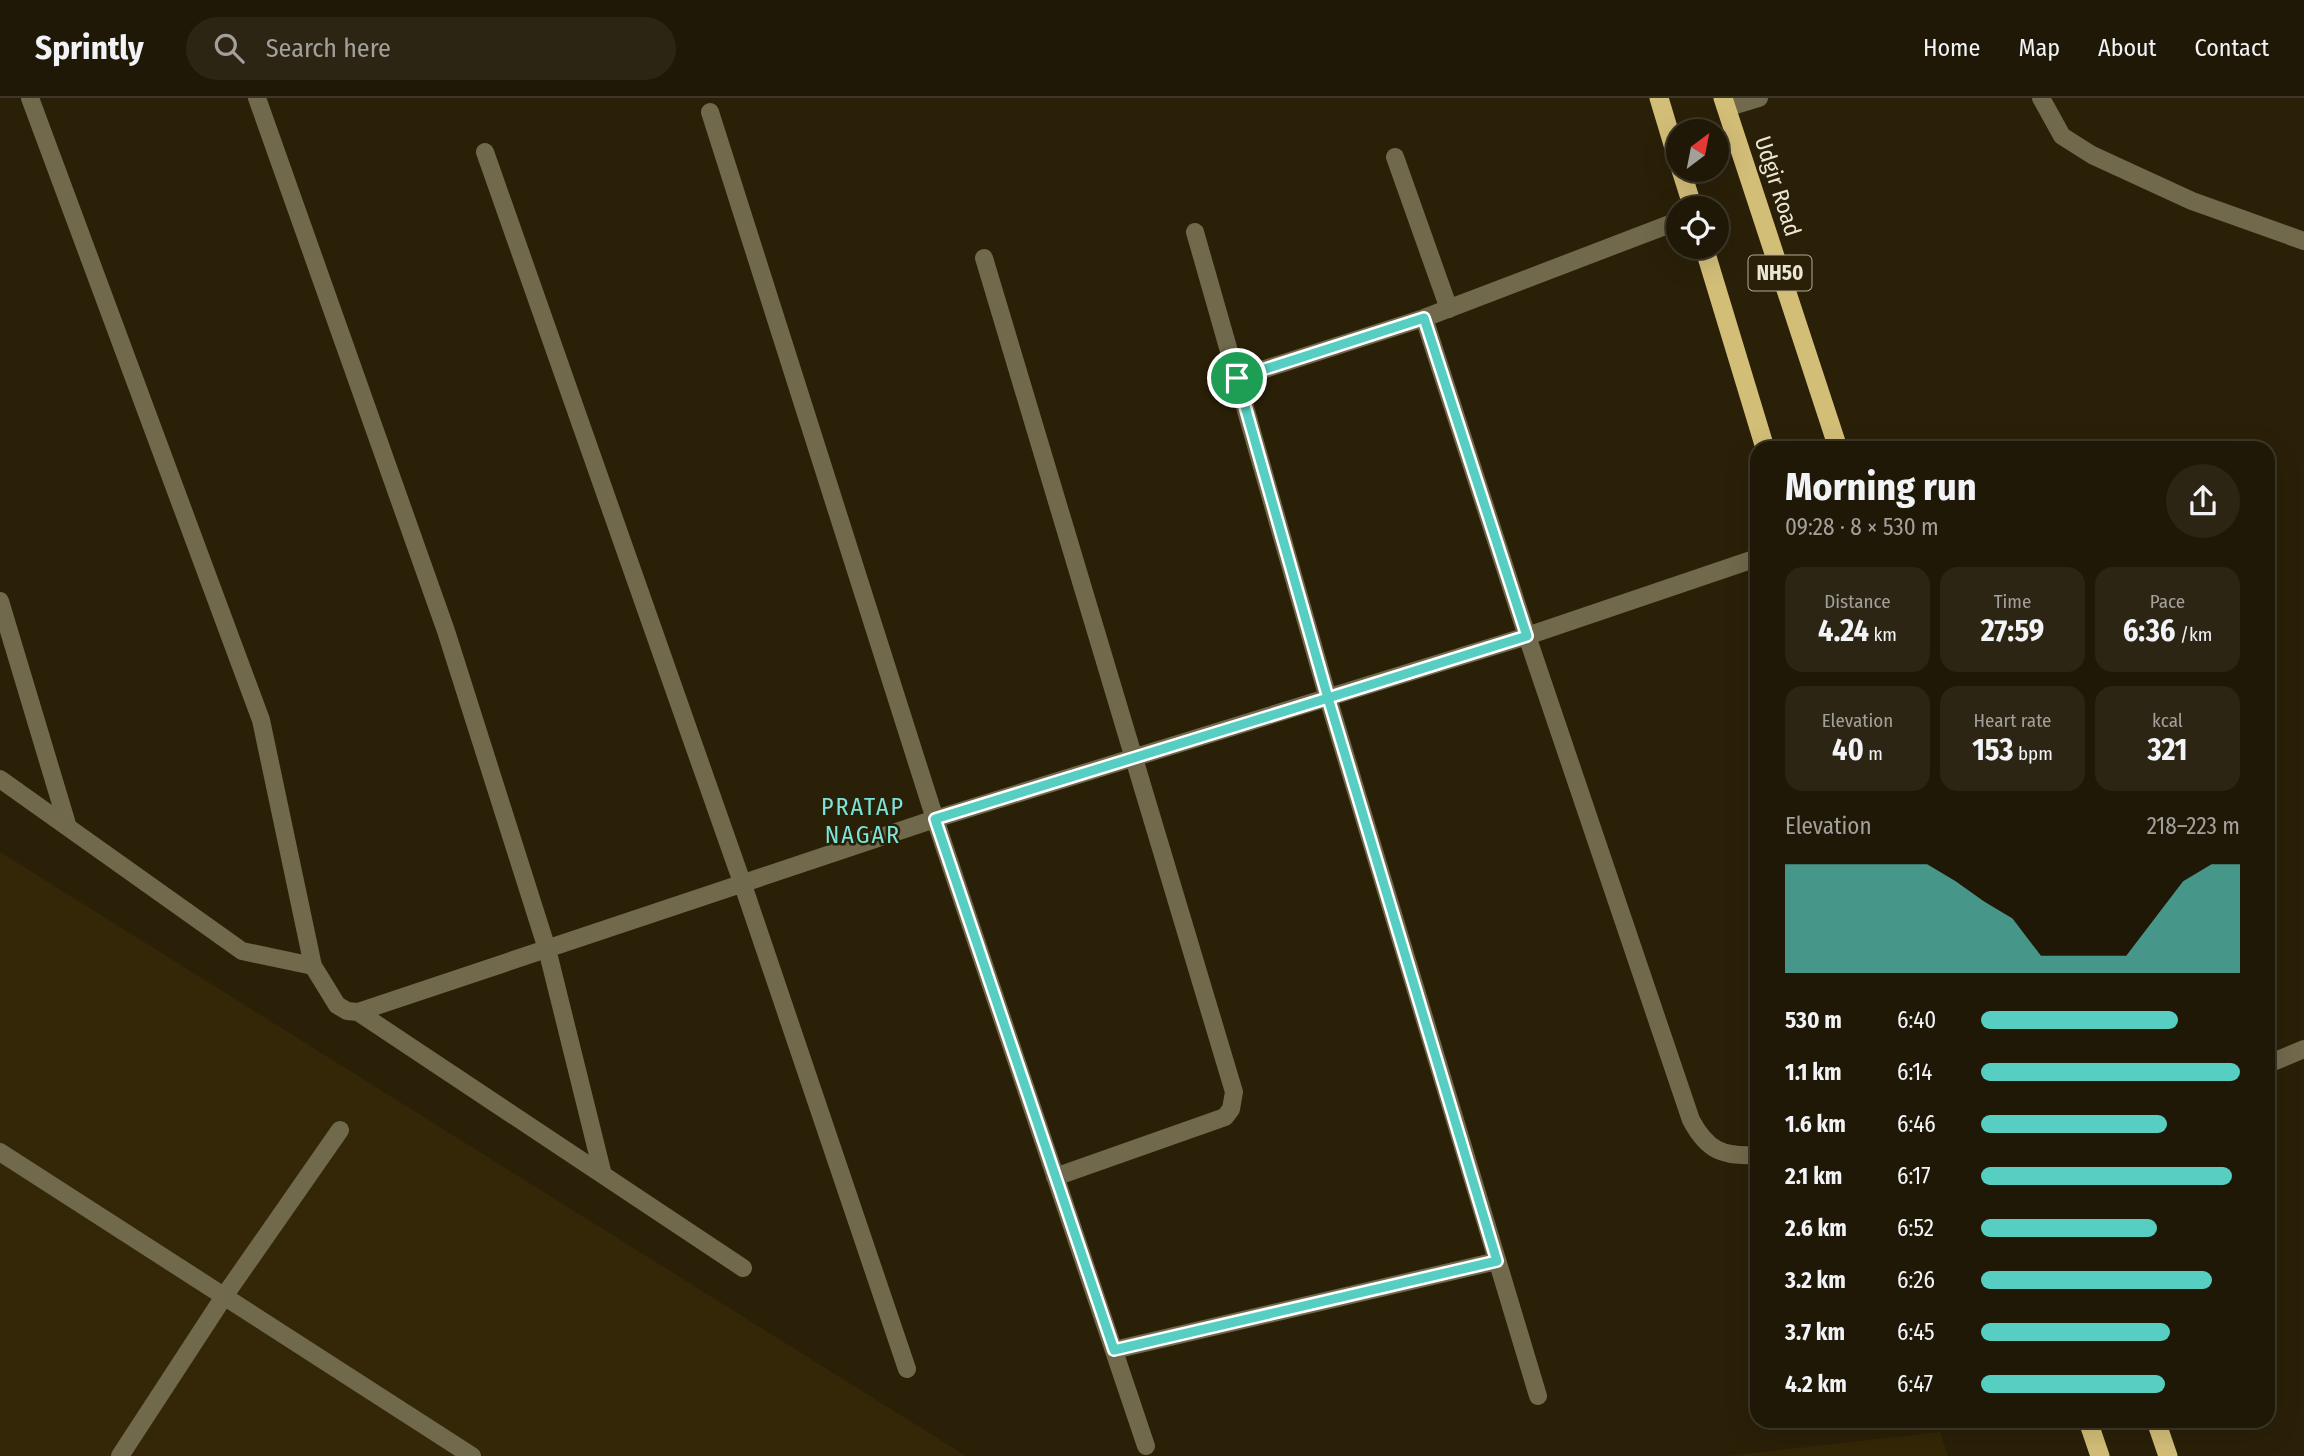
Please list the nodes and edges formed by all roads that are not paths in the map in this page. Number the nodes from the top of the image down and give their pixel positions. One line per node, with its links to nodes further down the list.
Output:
1 (30, 98): 31 (street)
2 (257, 98): 30 (street)
3 (1659, 98): 8 (highway)
4 (1759, 98): 6 (street)
5 (2041, 98): 13 (street)
6 (1725, 103): 20 (highway, Udgir Road / NH50)
7 (710, 112): 27 (street)
8 (1666, 121)
9 (485, 152): 29 (street)
10 (1395, 157): 16 (street)
11 (1666, 226): 16 (street)
12 (1195, 232): 18 (street)
13 (2304, 241)
14 (984, 258): 25 (street)
15 (1708, 259): 19 (highway, NH50)
16 (1449, 309): 17 (street)
17 (1424, 318): 18 (street); 23 (street)
18 (1237, 378): 24 (street)
19 (1763, 441)
20 (1836, 441)
21 (1750, 560): 23 (street)
22 (0, 601): 28 (street)
23 (1527, 636): 24 (street); 37 (street)
24 (1328, 698): 25 (street); 40 (street)
25 (1133, 758): 27 (street); 39 (street)
26 (0, 779): 28 (street)
27 (935, 819): 29 (street); 39 (street)
28 (67, 824): 31 (street)
29 (743, 885): 30 (street); 44 (street)
30 (547, 949): 32 (street); 38 (street)
31 (313, 966): 32 (street)
32 (358, 1012): 38 (street)
33 (2304, 1049): 34 (street)
34 (2275, 1061)
35 (340, 1130): 42 (street)
36 (0, 1152): 42 (street)
37 (1750, 1155)
38 (604, 1175): 41 (street)
39 (1055, 1177): 43 (street)
40 (1497, 1261): 43 (street); 45 (street)
41 (743, 1268)
42 (225, 1294): 49 (street); 50 (street)
43 (1114, 1350): 48 (street)
44 (907, 1369)
45 (1538, 1396)
46 (2090, 1428): 51 (highway)
47 (2158, 1428): 52 (highway)
48 (1146, 1446)
49 (120, 1456)
50 (472, 1456)
51 (2100, 1456)
52 (2168, 1456)

